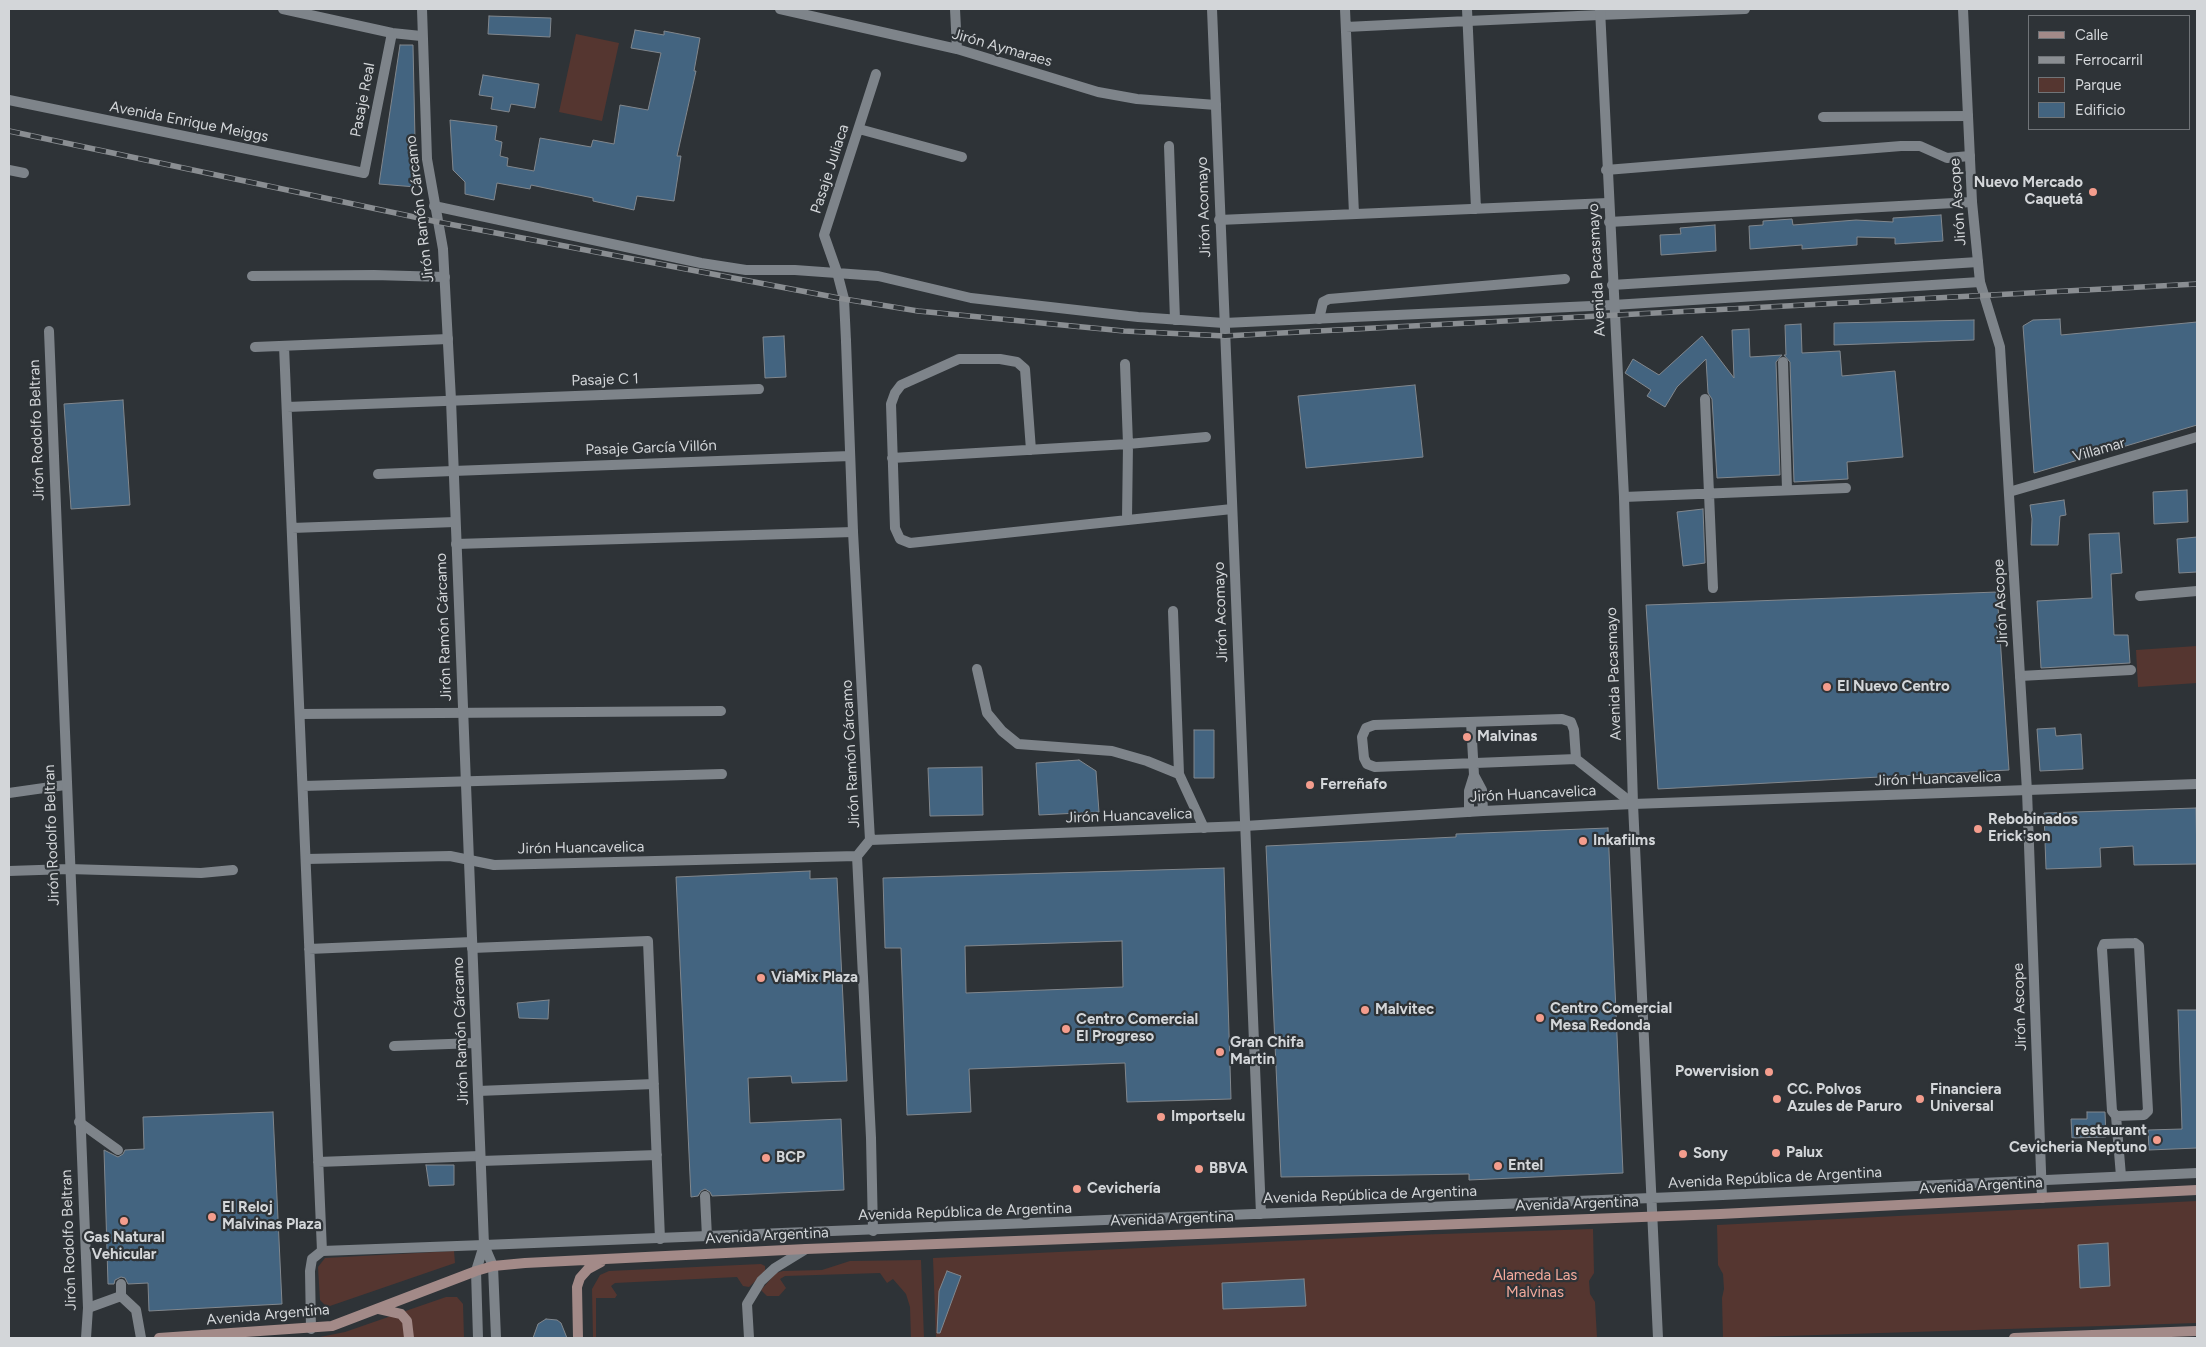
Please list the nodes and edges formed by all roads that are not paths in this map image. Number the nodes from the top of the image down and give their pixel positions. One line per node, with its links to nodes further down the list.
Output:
1 (283, 9): 14 (street)
2 (422, 9): 15 (street, Jirón Ramón Cárcamo)
3 (780, 9): 16 (street, Jirón Aymaraes)
4 (955, 9): 16 (street)
5 (1212, 9): 19 (street, Jirón Acomayo)
6 (1346, 9): 13 (street)
7 (1467, 9): 12 (street)
8 (1745, 9): 10 (street)
9 (1963, 9): 20 (street, Jirón Ascope)
10 (1692, 10): 11 (street)
11 (1600, 12): 12 (street); 27 (street, Avenida Pacasmayo)
12 (1468, 21): 13 (street); 33 (street)
13 (1346, 27): 34 (street)
14 (392, 33): 15 (street); 29 (street, Pasaje Real)
15 (422, 36): 32 (street, Jirón Ramón Cárcamo)
16 (957, 49): 19 (street, Jirón Aymaraes)
17 (876, 74): 22 (street, Pasaje Juliaca)
18 (9, 100): 29 (street, Avenida Enrique Meiggs)
19 (1216, 105): 35 (street, Jirón Acomayo)
20 (1968, 116): 21 (street); 24 (street, Jirón Ascope)
21 (1823, 118)
22 (859, 129): 25 (street); 38 (street, Pasaje Juliaca)
23 (1169, 146): 46 (street)
24 (1970, 156): 27 (street); 30 (street, Jirón Ascope)
25 (962, 157)
26 (9, 170): 28 (street)
27 (1606, 170): 31 (street, Avenida Pacasmayo)
28 (24, 173)
29 (364, 173)
30 (1972, 202): 36 (street); 37 (street, Jirón Ascope)
31 (1608, 204): 33 (street); 36 (street, Avenida Pacasmayo)
32 (434, 206): 38 (street); 40 (street, Jirón Ramón Cárcamo)
33 (1476, 209): 34 (street)
34 (1354, 214): 35 (street)
35 (1219, 220): 47 (street, Jirón Acomayo)
36 (1609, 222): 43 (street, Avenida Pacasmayo)
37 (1978, 262): 42 (street, Jirón Ascope); 43 (street)
38 (837, 272): 46 (street); 62 (street, Jirón Ramón Cárcamo)
39 (252, 276): 40 (street)
40 (444, 277): 49 (street, Jirón Ramón Cárcamo)
41 (1565, 279): 45 (street)
42 (1980, 282): 44 (street); 68 (street, Jirón Ascope)
43 (1612, 285): 44 (street, Avenida Pacasmayo)
44 (1613, 305): 45 (street); 70 (street, Avenida Pacasmayo)
45 (1319, 319): 47 (street)
46 (1175, 320): 47 (street)
47 (1224, 323): 71 (street, Jirón Acomayo)
48 (49, 331): 95 (street, Jirón Rodolfo Beltran)
49 (448, 339): 50 (street); 56 (street, Jirón Ramón Cárcamo)
50 (284, 346): 51 (street); 57 (street)
51 (255, 347)
52 (1783, 362): 67 (street)
53 (1125, 364): 60 (street)
54 (760, 389): 56 (street, Pasaje C 1)
55 (1705, 399): 69 (street)
56 (451, 400): 57 (street, Pasaje C 1); 64 (street, Jirón Ramón Cárcamo)
57 (287, 407): 74 (street)
58 (1206, 437): 60 (street)
59 (2197, 437): 68 (street, Villamar)
60 (1128, 444): 61 (street); 72 (street)
61 (1030, 450): 63 (street); 63 (street)
62 (850, 456): 64 (street, Pasaje García Villón); 75 (street, Jirón Ramón Cárcamo)
63 (892, 458): 72 (street)
64 (453, 471): 65 (street, Pasaje García Villón); 73 (street, Jirón Ramón Cárcamo)
65 (378, 474)
66 (1846, 488): 67 (street)
67 (1787, 489): 69 (street)
68 (2009, 492): 83 (street, Jirón Ascope)
69 (1709, 493): 70 (street); 77 (street)
70 (1624, 497): 99 (street, Avenida Pacasmayo)
71 (1232, 509): 72 (street); 102 (street, Jirón Acomayo)
72 (1127, 519)
73 (455, 522): 74 (street); 76 (street, Jirón Ramón Cárcamo)
74 (292, 528): 85 (street)
75 (853, 532): 76 (street); 104 (street, Jirón Ramón Cárcamo)
76 (456, 544): 86 (street, Jirón Ramón Cárcamo)
77 (1713, 588)
78 (2197, 591): 79 (street)
79 (2140, 596)
80 (1173, 612): 91 (street)
81 (977, 668): 91 (street)
82 (2131, 670): 83 (street)
83 (2020, 676): 97 (street, Jirón Ascope)
84 (721, 711): 86 (street)
85 (300, 714): 86 (street); 96 (street)
86 (463, 714): 93 (street, Jirón Ramón Cárcamo)
87 (1471, 722): 88 (street); 89 (street); 89 (street)
88 (1576, 759): 89 (street); 99 (street)
89 (1474, 764): 92 (street)
90 (722, 774): 93 (street)
91 (1179, 774): 103 (street)
92 (1474, 775): 100 (street); 101 (street)
93 (466, 782): 96 (street); 107 (street, Jirón Ramón Cárcamo)
94 (2197, 784): 97 (street, Jirón Huancavelica)
95 (65, 785): 98 (street); 108 (street, Jirón Rodolfo Beltran)
96 (303, 786): 106 (street)
97 (2027, 791): 99 (street, Jirón Huancavelica); 125 (street, Jirón Ascope)
98 (9, 793)
99 (1634, 804): 100 (street, Jirón Huancavelica); 128 (street, Avenida Pacasmayo)
100 (1483, 811): 101 (street, Jirón Huancavelica)
101 (1469, 812): 102 (street, Jirón Huancavelica)
102 (1245, 826): 103 (street, Jirón Huancavelica); 130 (street, Jirón Acomayo)
103 (1204, 828): 104 (street, Jirón Huancavelica)
104 (870, 840): 105 (street, Jirón Ramón Cárcamo)
105 (857, 856): 107 (street, Jirón Huancavelica); 132 (street)
106 (306, 859): 107 (street, Jirón Huancavelica); 112 (street)
107 (469, 860): 111 (street, Jirón Ramón Cárcamo)
108 (69, 869): 109 (street); 110 (street); 118 (street, Jirón Rodolfo Beltran)
109 (232, 870)
110 (9, 871)
111 (472, 945): 112 (street); 113 (street, Jirón Ramón Cárcamo); 115 (street)
112 (309, 949): 122 (street)
113 (476, 1043): 114 (street); 116 (street, Jirón Ramón Cárcamo)
114 (394, 1046)
115 (654, 1084): 116 (street); 120 (street)
116 (478, 1091): 121 (street, Jirón Ramón Cárcamo)
117 (2116, 1116): 117 (street); 124 (street)
118 (80, 1122): 119 (street); 143 (street, Jirón Rodolfo Beltran)
119 (118, 1150)
120 (657, 1154): 121 (street); 134 (street)
121 (481, 1159): 122 (street); 135 (street, Jirón Ramón Cárcamo)
122 (318, 1162): 137 (street)
123 (2197, 1173): 124 (street, Avenida República de Argentina)
124 (2121, 1176): 125 (street, Avenida República de Argentina)
125 (2041, 1180): 128 (street, Avenida República de Argentina); 129 (street, Jirón Ascope)
126 (2197, 1190): 129 (main road, Avenida Argentina)
127 (706, 1196): 133 (street)
128 (1653, 1198): 130 (street, Avenida República de Argentina); 131 (street, Avenida Pacasmayo)
129 (2042, 1198): 131 (main road, Avenida Argentina)
130 (1262, 1214): 132 (street, Avenida República de Argentina)
131 (1654, 1216): 136 (main road, Avenida Argentina); 156 (street, Avenida Pacasmayo)
132 (873, 1231): 133 (street, Avenida República de Argentina)
133 (707, 1237): 134 (street, Avenida República de Argentina)
134 (660, 1240): 135 (street, Avenida República de Argentina)
135 (484, 1245): 137 (street, Avenida República de Argentina); 139 (street, Jirón Ramón Cárcamo); 140 (street, Jirón Ramón Cárcamo)
136 (806, 1249): 138 (main road, Avenida Argentina); 155 (street)
137 (322, 1251): 145 (street)
138 (609, 1259): 139 (main road, Avenida Argentina); 154 (main road)
139 (493, 1266): 140 (main road, Avenida Argentina); 153 (street, Jirón Ramón Cárcamo)
140 (476, 1271): 144 (main road, Avenida Argentina); 152 (street, Jirón Ramón Cárcamo)
141 (121, 1284): 142 (street)
142 (121, 1296): 143 (street); 149 (street)
143 (88, 1308): 148 (street, Jirón Rodolfo Beltran)
144 (377, 1308): 145 (main road, Avenida Argentina); 151 (main road)
145 (311, 1329): 150 (main road, Avenida Argentina)
146 (2197, 1331): 147 (main road)
147 (2049, 1337): 157 (main road)
148 (86, 1338)
149 (141, 1338)
150 (159, 1338)
151 (409, 1338)
152 (478, 1338)
153 (496, 1338)
154 (578, 1338)
155 (749, 1338)
156 (1658, 1338)
157 (2014, 1338)

